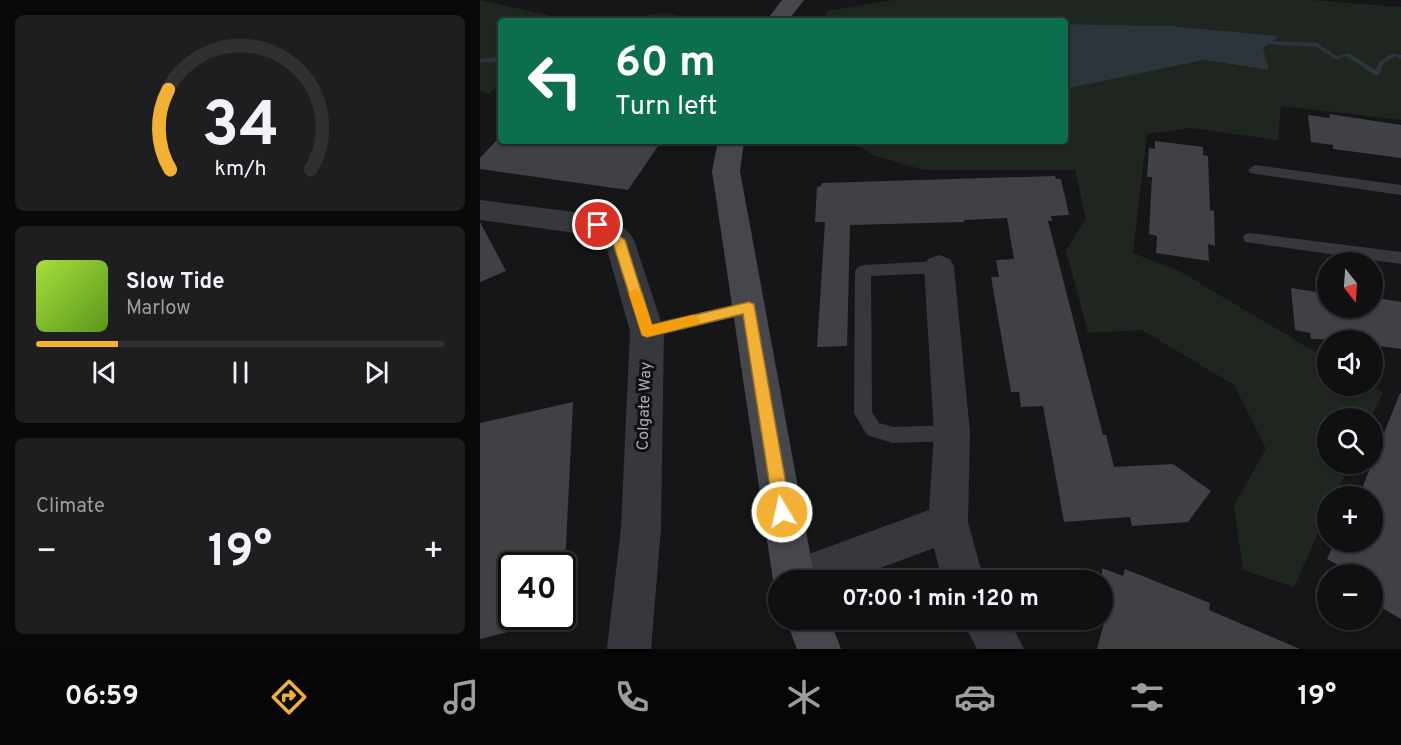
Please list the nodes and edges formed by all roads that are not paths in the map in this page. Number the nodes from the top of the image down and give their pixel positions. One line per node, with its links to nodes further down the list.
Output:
1 (793, 0): 2 (street)
2 (779, 18)
3 (730, 144): 10 (street)
4 (1255, 170): 5 (lane)
5 (1401, 190)
6 (480, 210): 11 (street, Colgate Way)
7 (1250, 238): 8 (lane)
8 (1401, 258)
9 (939, 267): 12 (street); 12 (lane)
10 (749, 308): 11 (lane); 14 (street)
11 (647, 331): 19 (street, Colgate Way)
12 (952, 433): 13 (street)
13 (948, 523): 15 (street); 16 (street)
14 (792, 570)
15 (821, 570)
16 (960, 570)
17 (812, 630): 20 (street)
18 (990, 630): 21 (street)
19 (629, 649)
20 (819, 649)
21 (1002, 649)

